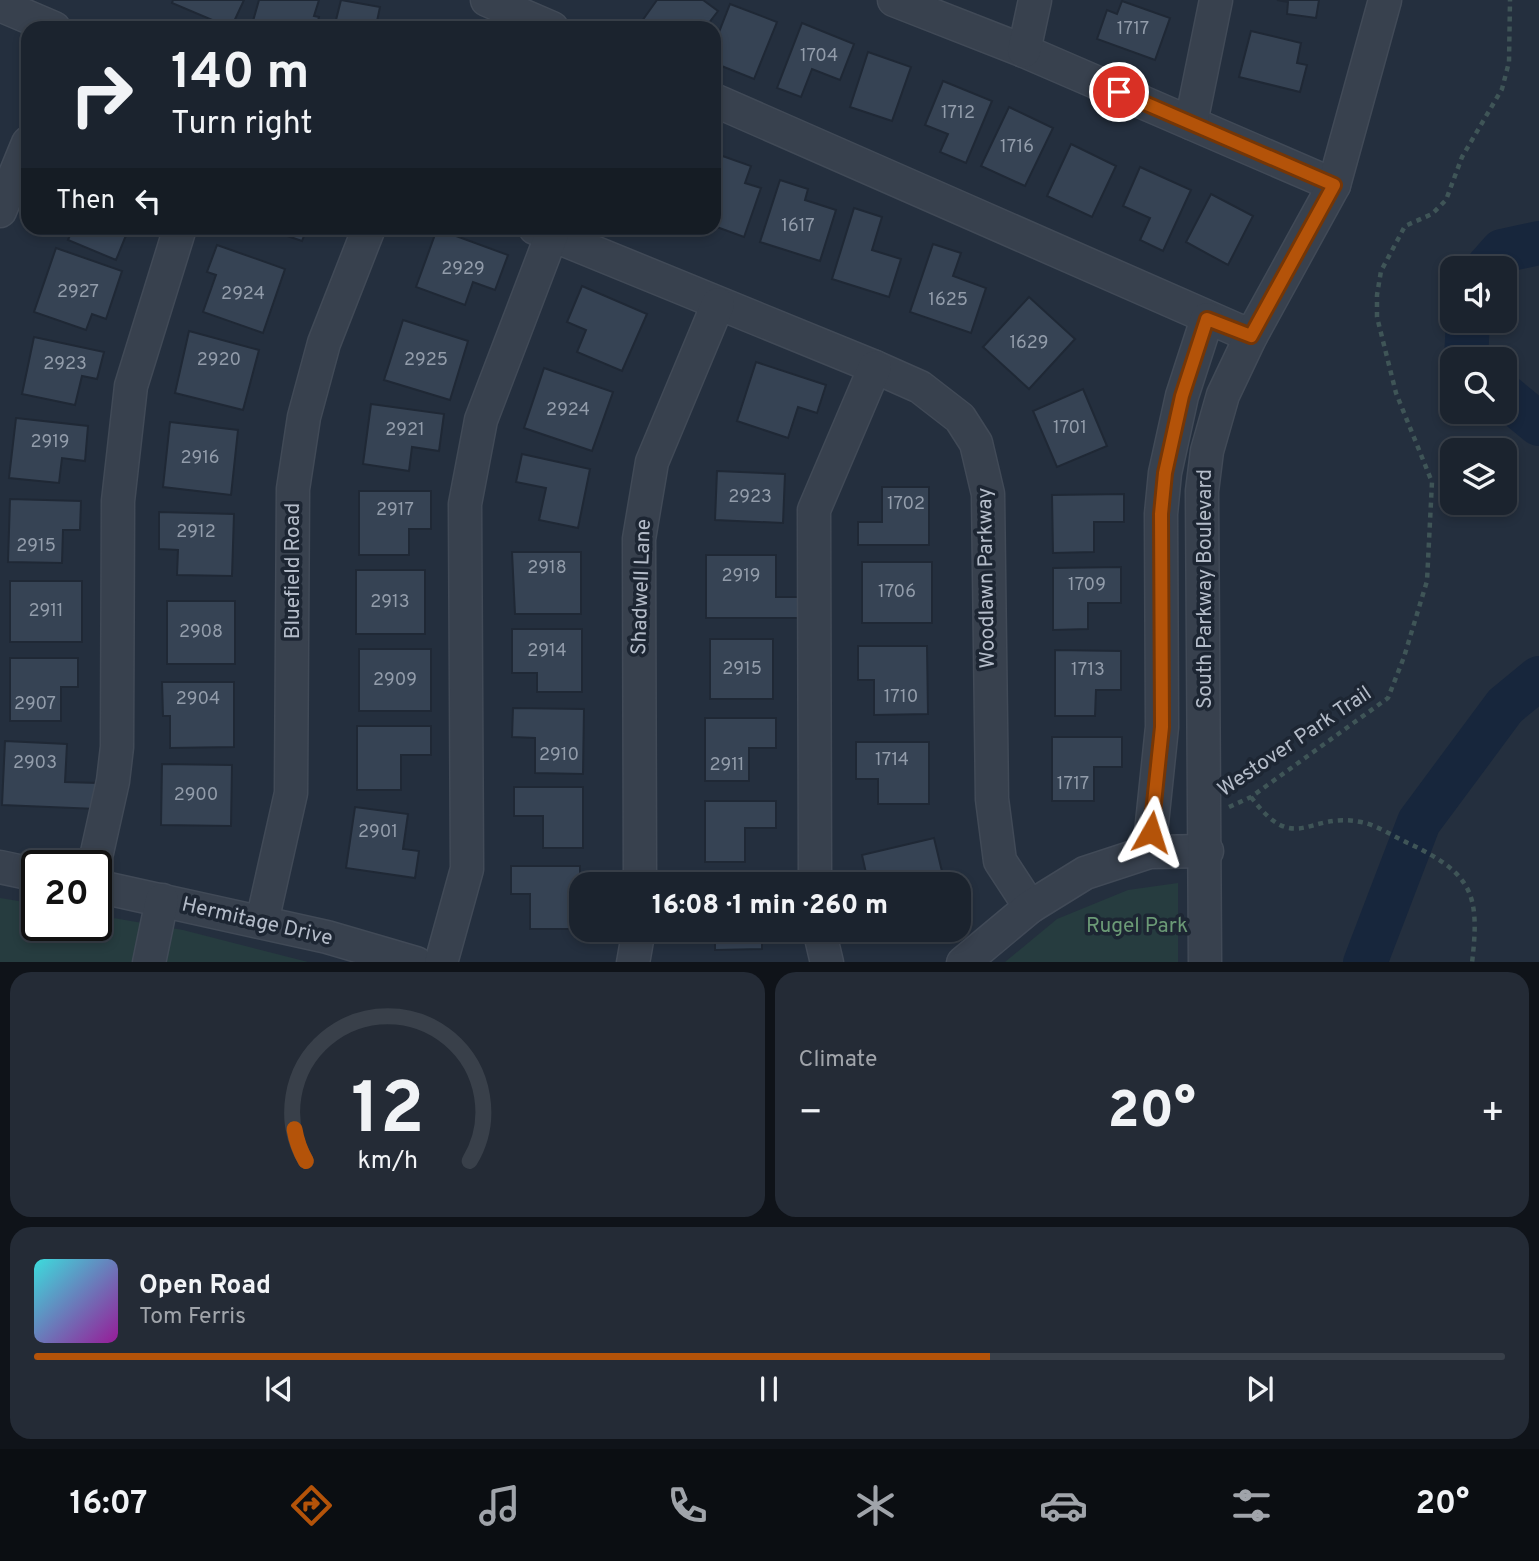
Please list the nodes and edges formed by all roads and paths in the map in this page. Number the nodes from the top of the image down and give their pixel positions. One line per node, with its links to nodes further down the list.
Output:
1 (487, 0): 8 (street)
2 (894, 0): 10 (street)
3 (1035, 0): 10 (street)
4 (1216, 0): 12 (street)
5 (1385, 0): 14 (street, South Parkway Boulevard)
6 (1510, 0): 24 (path, Westover Park Trail)
7 (0, 5): 9 (street)
8 (536, 15)
9 (38, 21)
10 (1024, 51): 12 (street)
11 (721, 103): 21 (street)
12 (1191, 123): 14 (street)
13 (21, 160): 15 (street)
14 (1334, 185): 22 (street, South Parkway Boulevard)
15 (0, 211)
16 (178, 235): 26 (street)
17 (366, 235): 36 (street, Bluefield Road)
18 (543, 235): 42 (street)
19 (554, 235): 20 (street, Woodlawn Parkway)
20 (718, 304): 23 (street, Woodlawn Parkway); 31 (street, Shadwell Lane)
21 (1207, 319): 22 (street); 28 (street)
22 (1251, 336): 27 (street, South Parkway Boulevard)
23 (876, 367): 32 (street); 35 (street, Woodlawn Parkway)
24 (1251, 796): 25 (path, Westover Park Trail); 47 (path)
25 (1218, 814)
26 (98, 850)
27 (1207, 851): 28 (street); 46 (street, South Parkway Boulevard)
28 (1149, 852): 35 (street)
29 (0, 867): 30 (street)
30 (21, 871)
31 (640, 872)
32 (815, 872)
33 (112, 889): 34 (street, Hermitage Drive)
34 (162, 900): 36 (street, Hermitage Drive); 40 (street)
35 (1030, 906): 45 (street)
36 (262, 922): 39 (street, Hermitage Drive)
37 (637, 942): 43 (street)
38 (822, 942): 44 (street)
39 (324, 950): 41 (street, Hermitage Drive)
40 (149, 962)
41 (416, 962)
42 (441, 962)
43 (633, 962)
44 (827, 962)
45 (963, 962)
46 (1205, 962)
47 (1472, 962)

